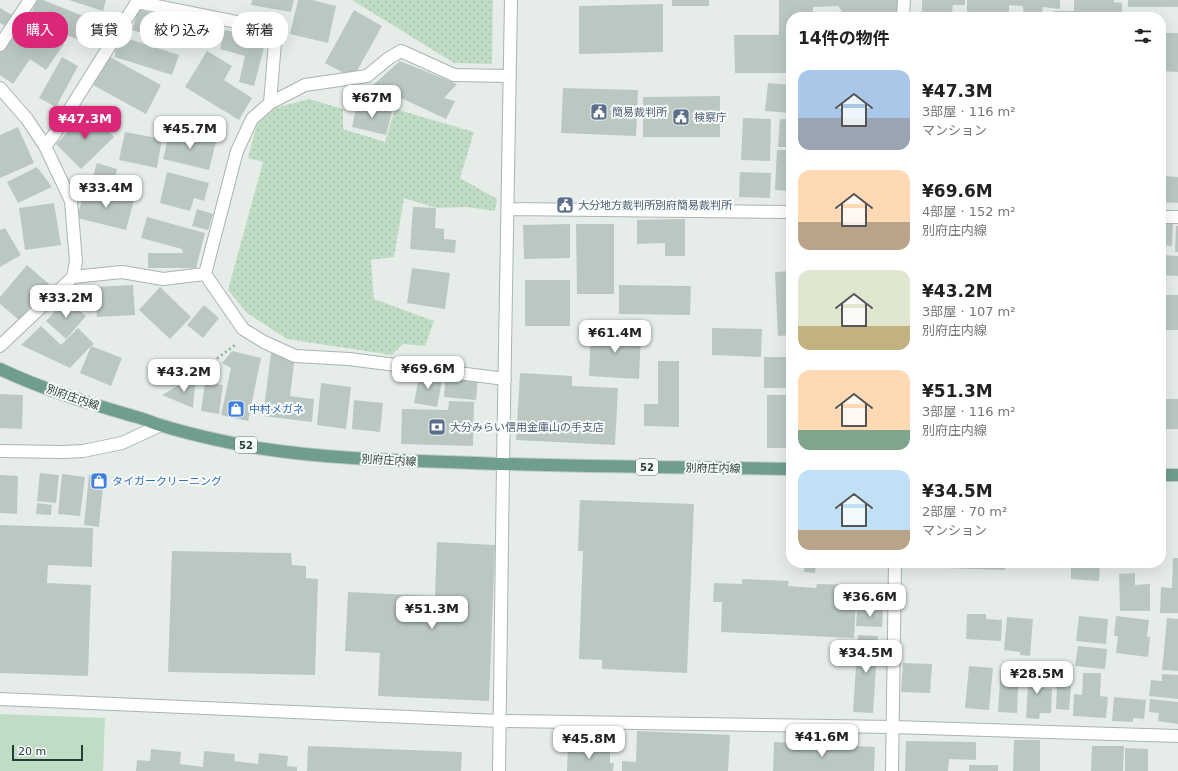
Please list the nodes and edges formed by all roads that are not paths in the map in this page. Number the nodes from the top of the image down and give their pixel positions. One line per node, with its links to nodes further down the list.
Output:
1 (30, 0): 5 (street)
2 (511, 0): 6 (street)
3 (904, 0): 4 (street)
4 (903, 12)
5 (0, 45)
6 (510, 76): 8 (street); 10 (street)
7 (0, 88): 9 (street)
8 (270, 103): 9 (street); 14 (street)
9 (45, 146): 15 (street)
10 (508, 209): 11 (street); 18 (street)
11 (786, 212)
12 (1166, 217): 13 (street)
13 (1178, 217)
14 (205, 274): 15 (street); 18 (street)
15 (73, 276): 16 (street)
16 (0, 346)
17 (0, 369): 19 (main road, 別府庄内線 / 52)
18 (505, 379): 21 (street)
19 (161, 425): 20 (street); 21 (main road, 別府庄内線 / 52)
20 (0, 451)
21 (503, 465): 22 (main road, 別府庄内線 / 52); 27 (street)
22 (786, 469)
23 (1166, 475): 24 (main road)
24 (1178, 475)
25 (895, 568): 28 (street)
26 (0, 699): 27 (street)
27 (500, 721): 28 (street); 30 (street)
28 (893, 727): 29 (street); 31 (street)
29 (1178, 736)
30 (499, 771)
31 (892, 771)

